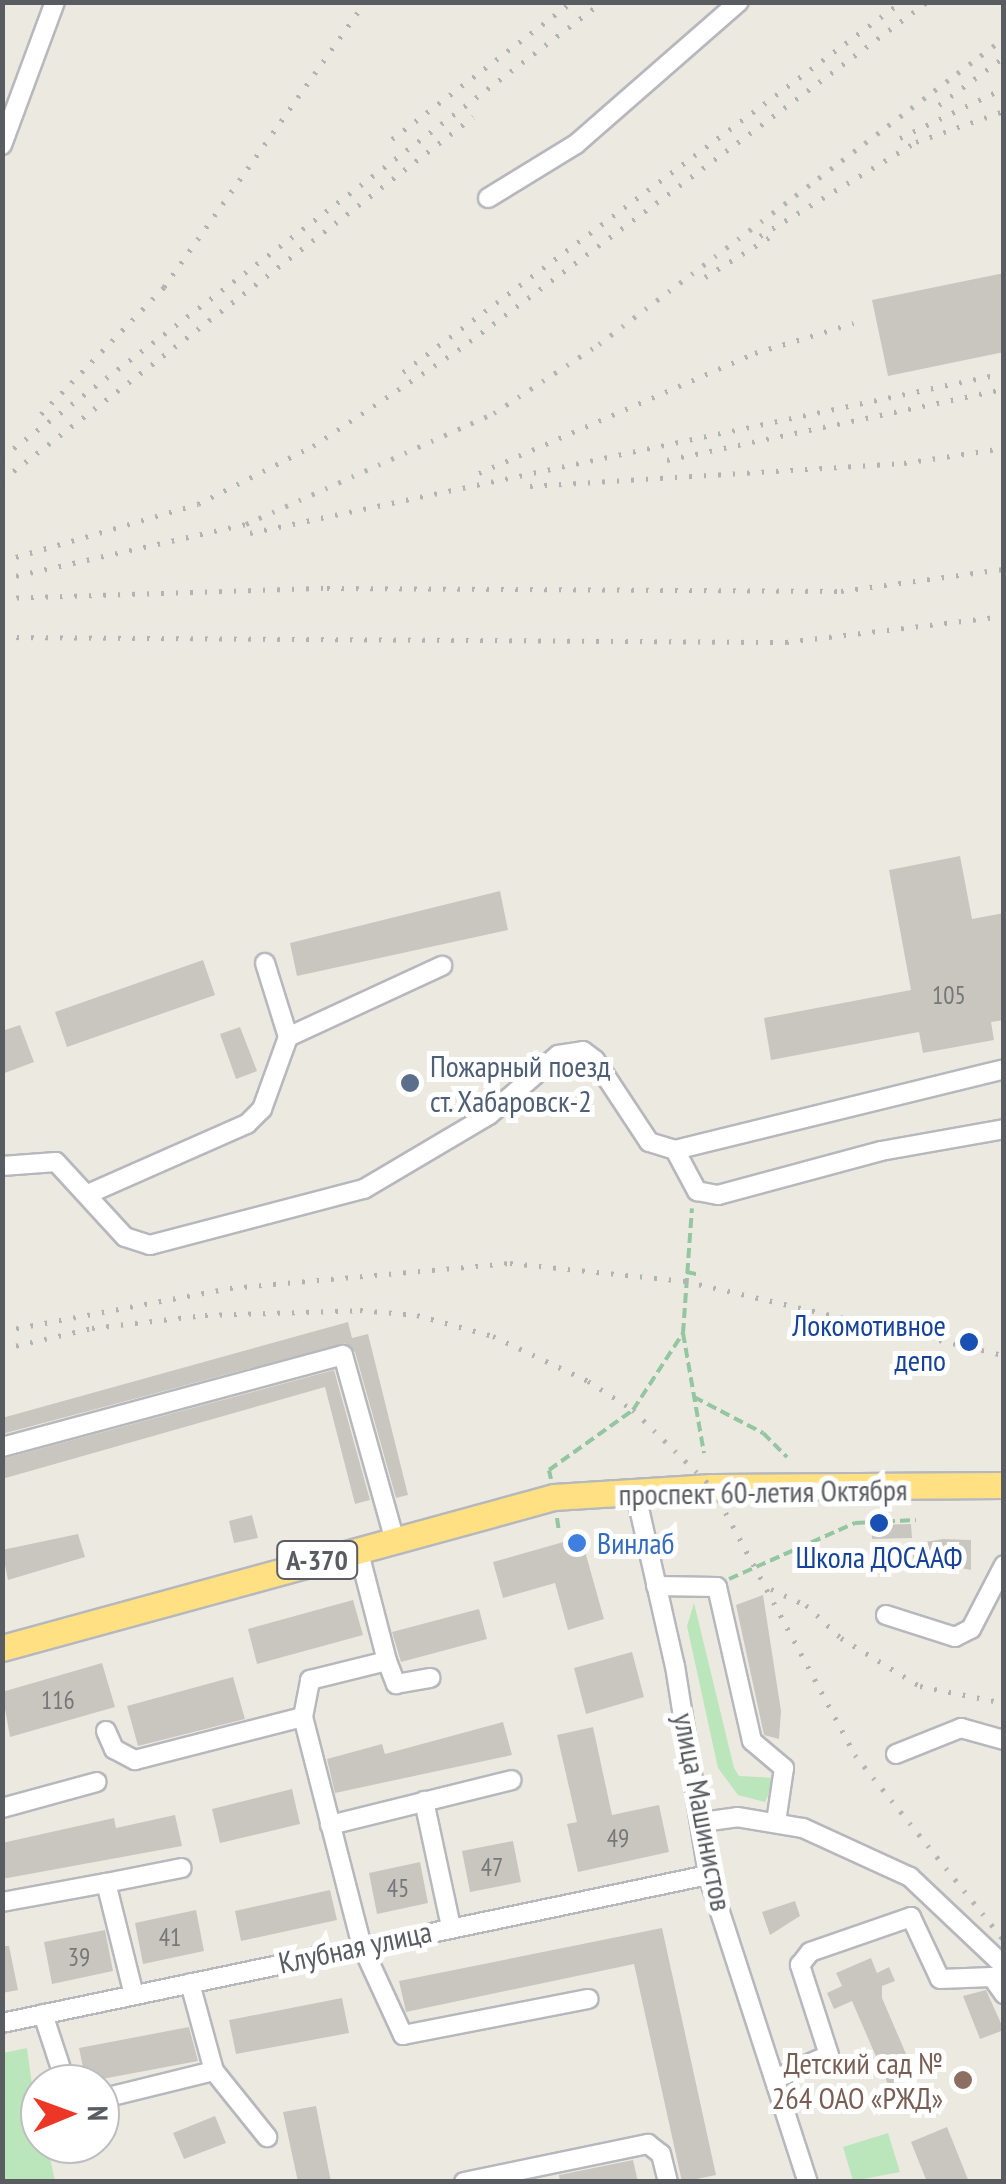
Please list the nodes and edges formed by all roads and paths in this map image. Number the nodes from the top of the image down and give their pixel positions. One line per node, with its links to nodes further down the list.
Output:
1 (55, 2): 3 (street)
2 (739, 2): 4 (street)
3 (2, 145)
4 (488, 198)
5 (265, 963): 7 (street)
6 (442, 966): 7 (street)
7 (288, 1037): 13 (street)
8 (1004, 1069): 10 (street)
9 (1004, 1130): 12 (street)
10 (675, 1150): 12 (street); 13 (street)
11 (2, 1166): 13 (street)
12 (682, 1175): 14 (path)
13 (88, 1194)
14 (686, 1272): 15 (path); 16 (path)
15 (701, 1274)
16 (683, 1333): 17 (path); 23 (path)
17 (694, 1397): 19 (path); 20 (path)
18 (2, 1447): 26 (street)
19 (704, 1452)
20 (787, 1456)
21 (1004, 1485): 22 (highway, проспект 60-летия Октября / А-370)
22 (636, 1494): 23 (highway, проспект 60-летия Октября / А-370); 29 (street, улица Машинистов)
23 (554, 1498): 25 (path); 26 (highway, проспект 60-летия Октября / А-370)
24 (916, 1520): 30 (path)
25 (559, 1532)
26 (394, 1538): 27 (highway, проспект 60-летия Октября / А-370)
27 (358, 1549): 32 (highway, проспект 60-летия Октября / А-370); 33 (street)
28 (1004, 1565): 31 (street)
29 (656, 1586): 30 (street); 43 (street, улица Машинистов)
30 (717, 1587): 44 (street)
31 (886, 1615)
32 (2, 1648)
33 (387, 1661): 34 (street); 35 (street)
34 (430, 1678)
35 (303, 1717): 36 (street); 45 (street)
36 (106, 1732)
37 (1004, 1740): 38 (street)
38 (896, 1754)
39 (512, 1780): 41 (street)
40 (97, 1782): 42 (street)
41 (424, 1801): 45 (street); 50 (street)
42 (2, 1808)
43 (703, 1822): 44 (street); 47 (street, улица Машинистов)
44 (776, 1822): 52 (street)
45 (330, 1824): 51 (street)
46 (182, 1868): 48 (street)
47 (708, 1876): 50 (street, Клубная улица); 61 (street, улица Машинистов)
48 (106, 1884): 49 (street); 55 (street)
49 (2, 1902)
50 (451, 1927): 51 (street, Клубная улица)
51 (362, 1946): 53 (street, Клубная улица); 56 (street)
52 (1004, 1966)
53 (190, 1983): 55 (street, Клубная улица); 60 (street)
54 (1004, 1994): 61 (street)
55 (134, 1995): 57 (street, Клубная улица)
56 (590, 2000)
57 (44, 2014): 58 (street, Клубная улица); 59 (street)
58 (2, 2023)
59 (60, 2064)
60 (214, 2071): 62 (street); 63 (street)
61 (775, 2079): 66 (street, улица Машинистов)
62 (120, 2094)
63 (267, 2137)
64 (464, 2182): 65 (street)
65 (668, 2182)
66 (808, 2182)

